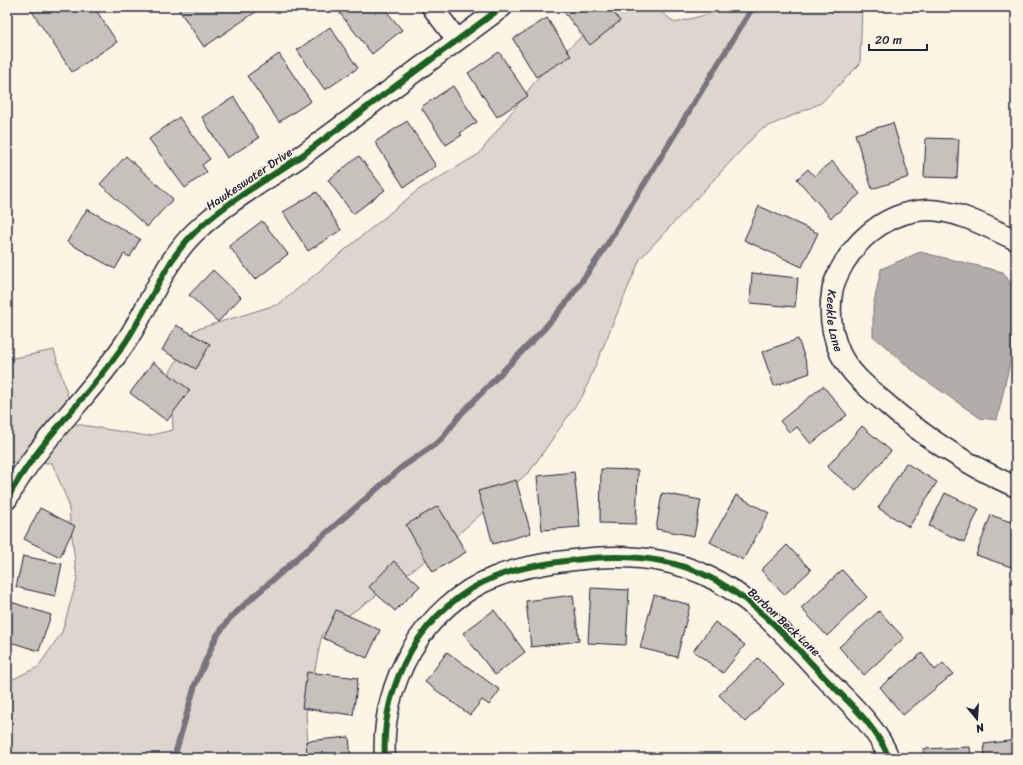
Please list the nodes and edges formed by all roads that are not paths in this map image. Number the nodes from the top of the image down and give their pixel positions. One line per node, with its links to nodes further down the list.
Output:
1 (432, 7): 3 (street)
2 (502, 7): 3 (street, Hawkeswater Drive)
3 (457, 40): 6 (street, Hawkeswater Drive)
4 (1016, 240): 5 (street, Keekle Lane)
5 (1016, 487)
6 (7, 499)
7 (385, 758): 8 (street, Barbon Beck Lane)
8 (889, 758)

